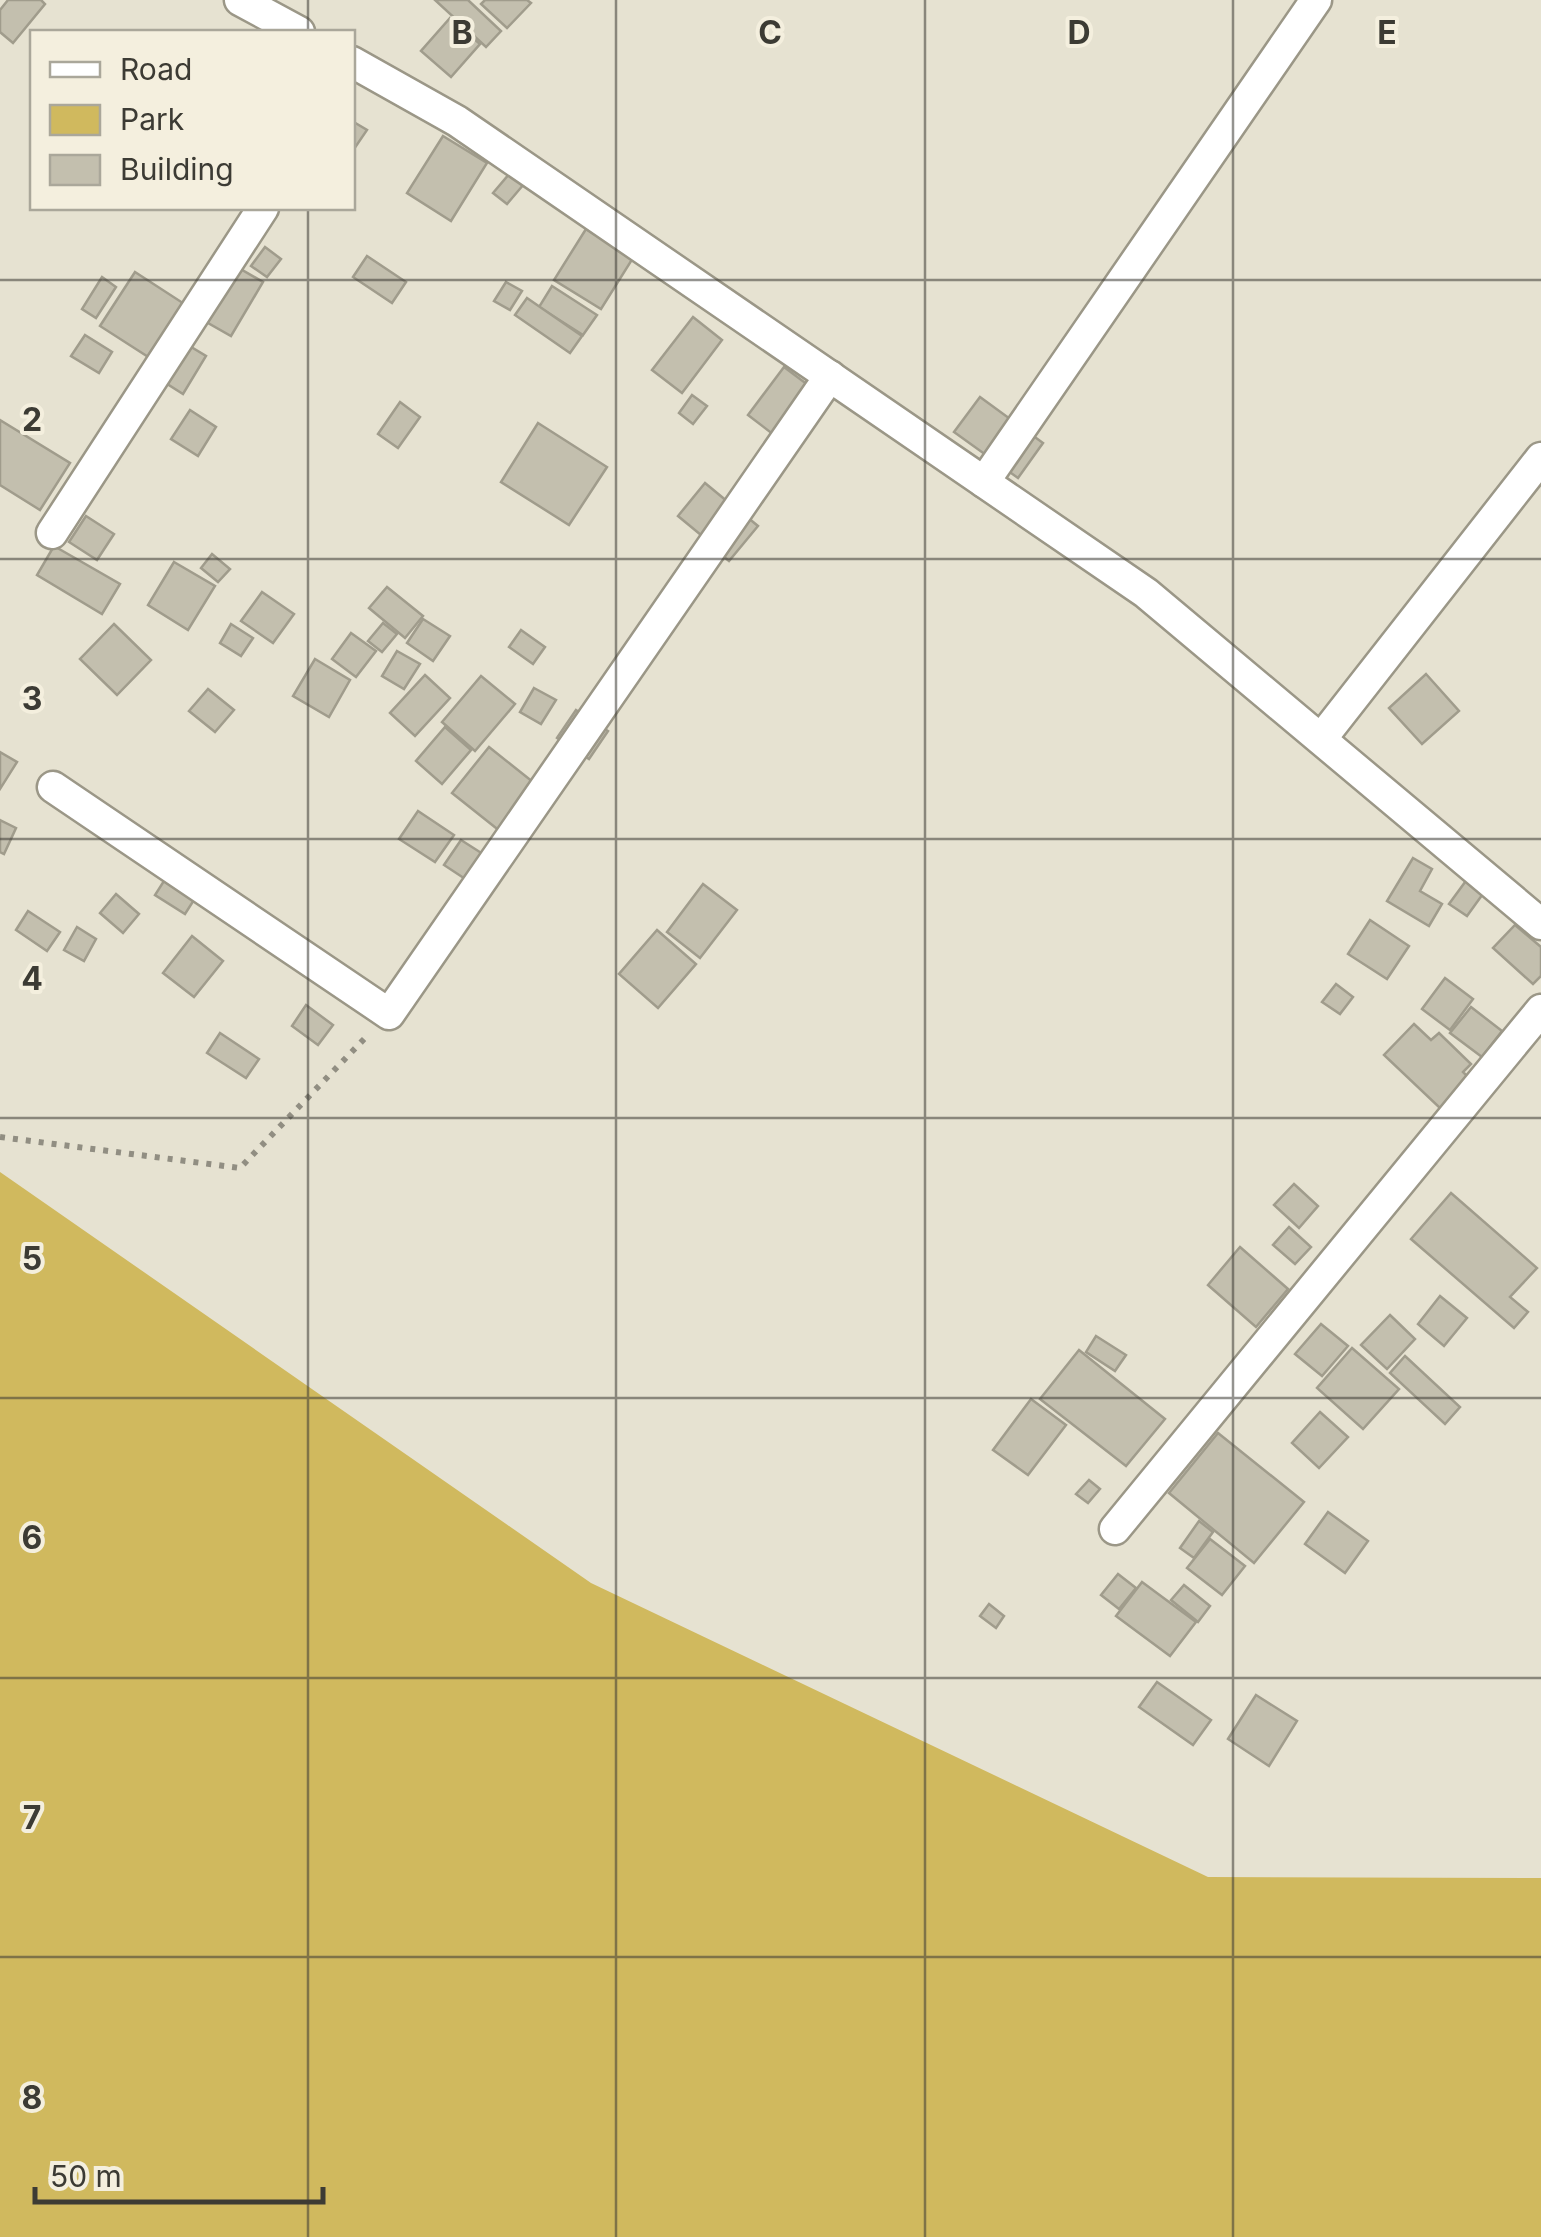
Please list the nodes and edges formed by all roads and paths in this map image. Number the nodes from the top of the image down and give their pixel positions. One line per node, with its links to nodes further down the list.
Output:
1 (240, 0): 3 (street)
2 (1316, 0): 8 (street)
3 (295, 30)
4 (355, 67): 6 (street)
5 (263, 210): 9 (street)
6 (830, 376): 8 (street); 14 (street)
7 (1541, 458): 10 (street)
8 (984, 482): 10 (street)
9 (52, 532)
10 (1321, 740): 12 (street)
11 (53, 787): 14 (street)
12 (1541, 924)
13 (1541, 1010): 16 (street)
14 (388, 1014): 15 (path)
15 (0, 1138)
16 (1115, 1530)

